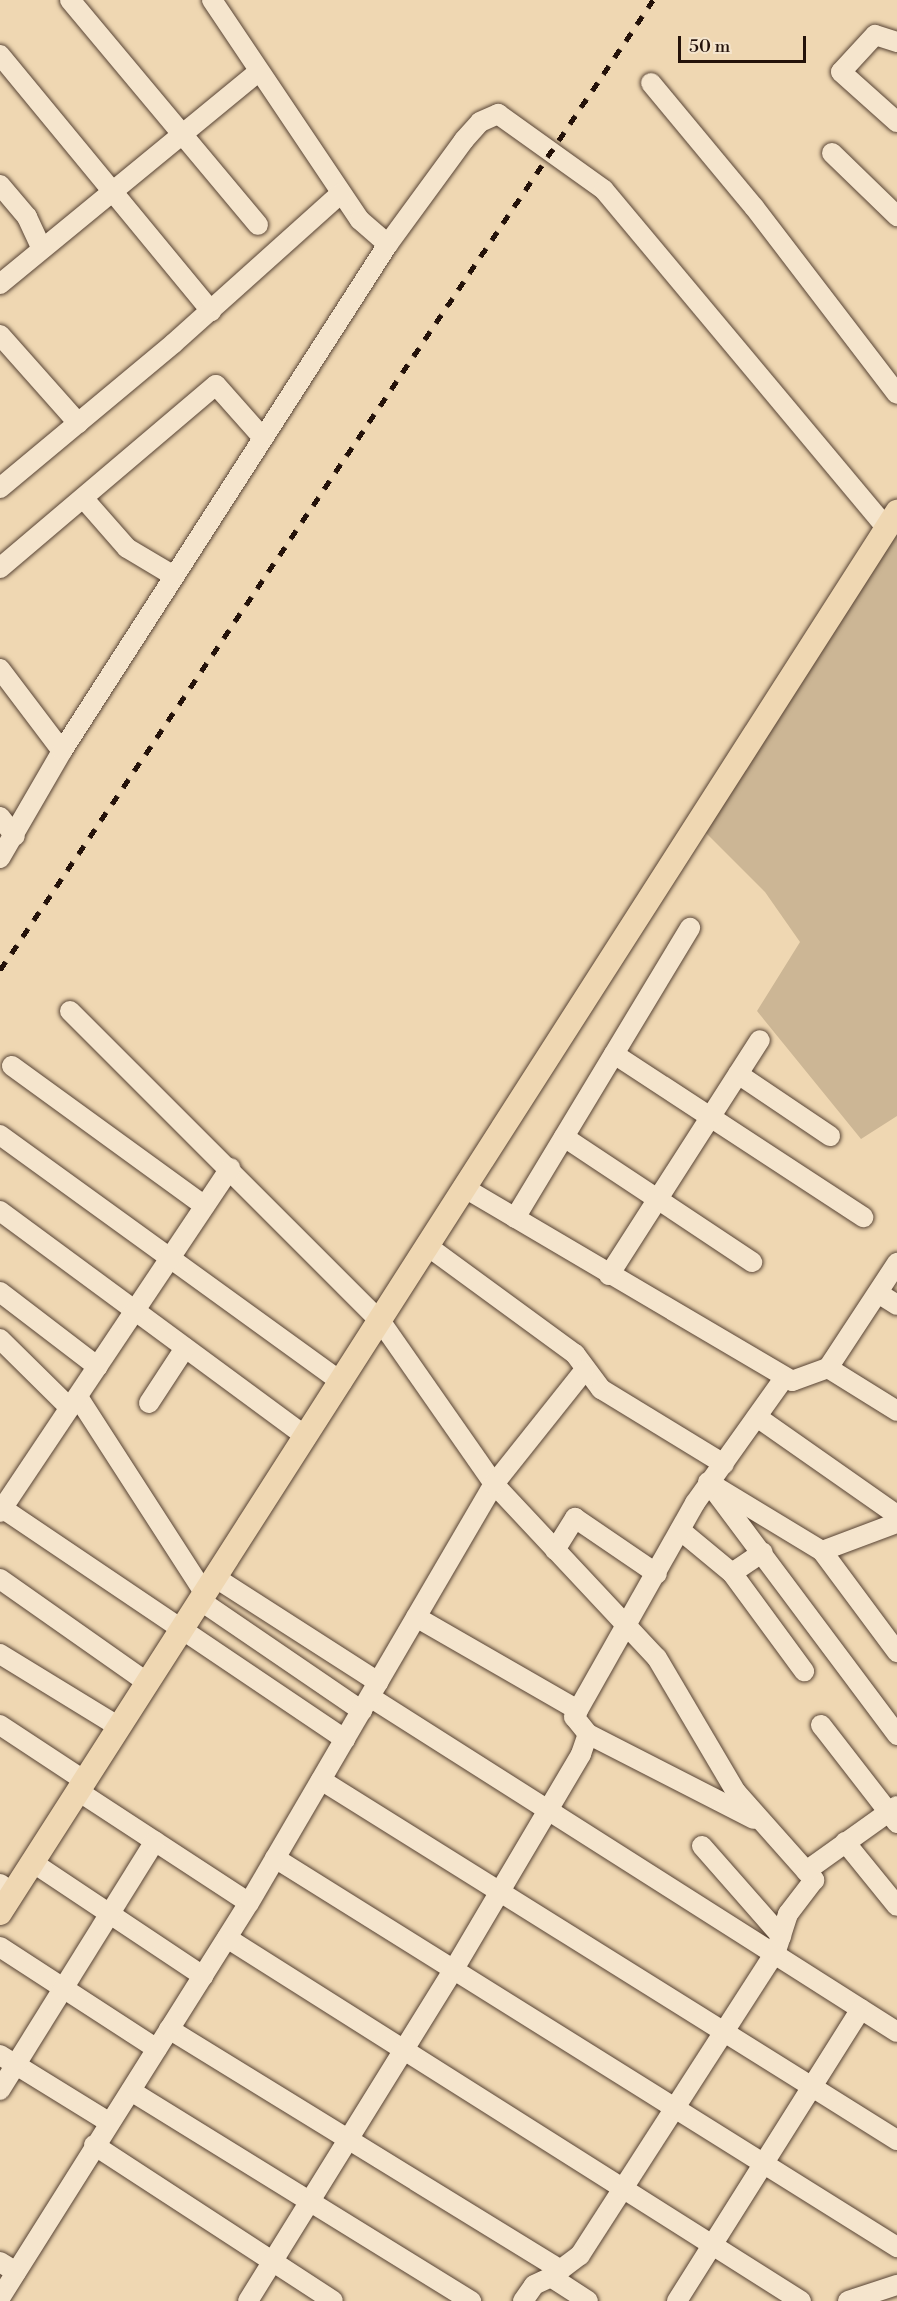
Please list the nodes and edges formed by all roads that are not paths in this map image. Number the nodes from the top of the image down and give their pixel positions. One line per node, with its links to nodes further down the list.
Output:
1 (70, 0): 8 (street)
2 (212, 0): 5 (street)
3 (897, 42): 7 (street)
4 (0, 55): 11 (street)
5 (257, 73): 8 (street); 12 (street)
6 (651, 83): 20 (street)
7 (897, 122)
8 (184, 133): 11 (street); 14 (street)
9 (832, 153): 13 (street)
10 (0, 185): 16 (street)
11 (113, 190): 16 (street); 18 (street)
12 (341, 193): 15 (street); 18 (street)
13 (897, 216)
14 (258, 225)
15 (388, 244): 22 (street); 25 (street)
16 (42, 249): 17 (street)
17 (0, 284)
18 (211, 311): 21 (street)
19 (0, 335): 21 (street)
20 (897, 394)
21 (78, 423): 23 (street)
22 (263, 438): 24 (street); 27 (street)
23 (4, 478)
24 (84, 499): 26 (street); 27 (street)
25 (892, 520): 44 (main road)
26 (3, 559)
27 (174, 576): 29 (street)
28 (0, 669): 29 (street)
29 (62, 751): 31 (street)
30 (0, 817): 31 (street)
31 (15, 836): 32 (street)
32 (0, 858)
33 (690, 928): 36 (street)
34 (70, 1011): 43 (street)
35 (760, 1040): 38 (street)
36 (614, 1054): 39 (street); 42 (street)
37 (12, 1066): 46 (street)
38 (738, 1074): 39 (street); 41 (street)
39 (710, 1117): 45 (street); 48 (street)
40 (0, 1135): 51 (street)
41 (830, 1136)
42 (564, 1137): 45 (street); 49 (street)
43 (230, 1168): 46 (street); 59 (street)
44 (463, 1187): 49 (street); 50 (main road)
45 (657, 1199): 52 (street); 54 (street)
46 (205, 1206): 51 (street)
47 (0, 1211): 58 (street)
48 (863, 1217)
49 (515, 1218): 54 (street)
50 (426, 1245): 59 (main road); 64 (street)
51 (170, 1259): 58 (street); 66 (street)
52 (752, 1262)
53 (897, 1263): 56 (street)
54 (609, 1275): 65 (street)
55 (0, 1292): 62 (street)
56 (878, 1293): 57 (street); 63 (street)
57 (897, 1305)
58 (135, 1311): 61 (street); 62 (street)
59 (381, 1322): 66 (main road); 74 (street)
60 (0, 1339): 67 (street)
61 (185, 1348): 68 (street); 71 (street)
62 (98, 1367): 67 (street)
63 (828, 1368): 65 (street); 69 (street)
64 (584, 1371): 72 (street); 74 (street)
65 (784, 1378): 70 (street)
66 (342, 1383): 71 (main road)
67 (74, 1402): 75 (street); 85 (street)
68 (149, 1403)
69 (897, 1411)
70 (757, 1417): 72 (street); 76 (street)
71 (307, 1437): 85 (main road)
72 (724, 1464): 73 (street)
73 (708, 1482): 78 (street); 80 (street); 81 (street)
74 (494, 1484): 79 (street); 86 (street)
75 (1, 1510): 87 (street)
76 (897, 1515)
77 (897, 1523): 80 (street)
78 (680, 1530): 82 (street); 83 (street)
79 (555, 1550): 83 (street); 88 (street)
80 (822, 1551): 89 (street)
81 (763, 1552): 82 (street); 99 (street)
82 (732, 1573): 91 (street)
83 (657, 1574): 88 (street)
84 (0, 1579): 92 (street)
85 (207, 1591): 87 (main road); 93 (street); 93 (street)
86 (416, 1617): 93 (street); 94 (street)
87 (183, 1629): 92 (main road); 100 (street)
88 (628, 1630): 94 (street); 105 (street)
89 (897, 1652)
90 (0, 1654): 97 (street)
91 (804, 1671)
92 (148, 1683): 97 (main road)
93 (370, 1696): 100 (street); 103 (street)
94 (578, 1710): 98 (street)
95 (0, 1725): 102 (street)
96 (820, 1725): 104 (street)
97 (118, 1727): 102 (main road)
98 (588, 1734): 103 (street); 105 (street)
99 (897, 1735)
100 (345, 1739): 101 (street)
101 (321, 1780): 109 (street); 112 (street)
102 (81, 1786): 106 (street); 110 (main road)
103 (548, 1809): 112 (street); 118 (street)
104 (894, 1814): 107 (street)
105 (763, 1824): 111 (street)
106 (154, 1841): 114 (street); 116 (street)
107 (845, 1842): 111 (street); 115 (street)
108 (702, 1846): 118 (street)
109 (275, 1858): 114 (street); 120 (street)
110 (32, 1862): 113 (main road); 116 (street)
111 (806, 1871): 118 (street)
112 (500, 1892): 120 (street); 125 (street)
113 (4, 1896)
114 (249, 1903): 117 (street)
115 (897, 1906)
116 (111, 1913): 121 (street); 122 (street)
117 (227, 1938): 121 (street); 127 (street)
118 (779, 1944): 123 (street); 125 (street)
119 (0, 1947): 122 (street)
120 (453, 1970): 127 (street); 133 (street)
121 (203, 1976): 124 (street)
122 (62, 1991): 128 (street); 129 (street)
123 (861, 2009): 126 (street); 130 (street)
124 (169, 2030): 128 (street); 135 (street)
125 (722, 2030): 130 (street); 133 (street)
126 (897, 2032)
127 (405, 2048): 135 (street); 139 (street)
128 (157, 2049): 132 (street)
129 (8, 2060): 131 (street); 134 (street)
130 (812, 2086): 136 (street); 138 (street)
131 (0, 2090)
132 (131, 2091): 134 (street); 140 (street)
133 (673, 2108): 138 (street); 139 (street)
134 (110, 2123): 137 (street)
135 (350, 2140): 140 (street); 145 (street)
136 (897, 2140)
137 (94, 2145): 143 (street); 144 (street)
138 (763, 2163): 141 (street); 142 (street)
139 (623, 2188): 141 (street); 145 (street)
140 (310, 2205): 143 (street); 150 (street)
141 (712, 2245): 153 (street); 154 (street)
142 (897, 2247)
143 (272, 2262): 148 (street); 149 (street)
144 (8, 2267): 147 (street)
145 (556, 2274): 151 (street); 152 (street)
146 (894, 2289): 155 (street)
147 (0, 2298)
148 (248, 2301)
149 (333, 2301)
150 (471, 2301)
151 (523, 2301)
152 (588, 2301)
153 (676, 2301)
154 (801, 2301)
155 (848, 2301)

